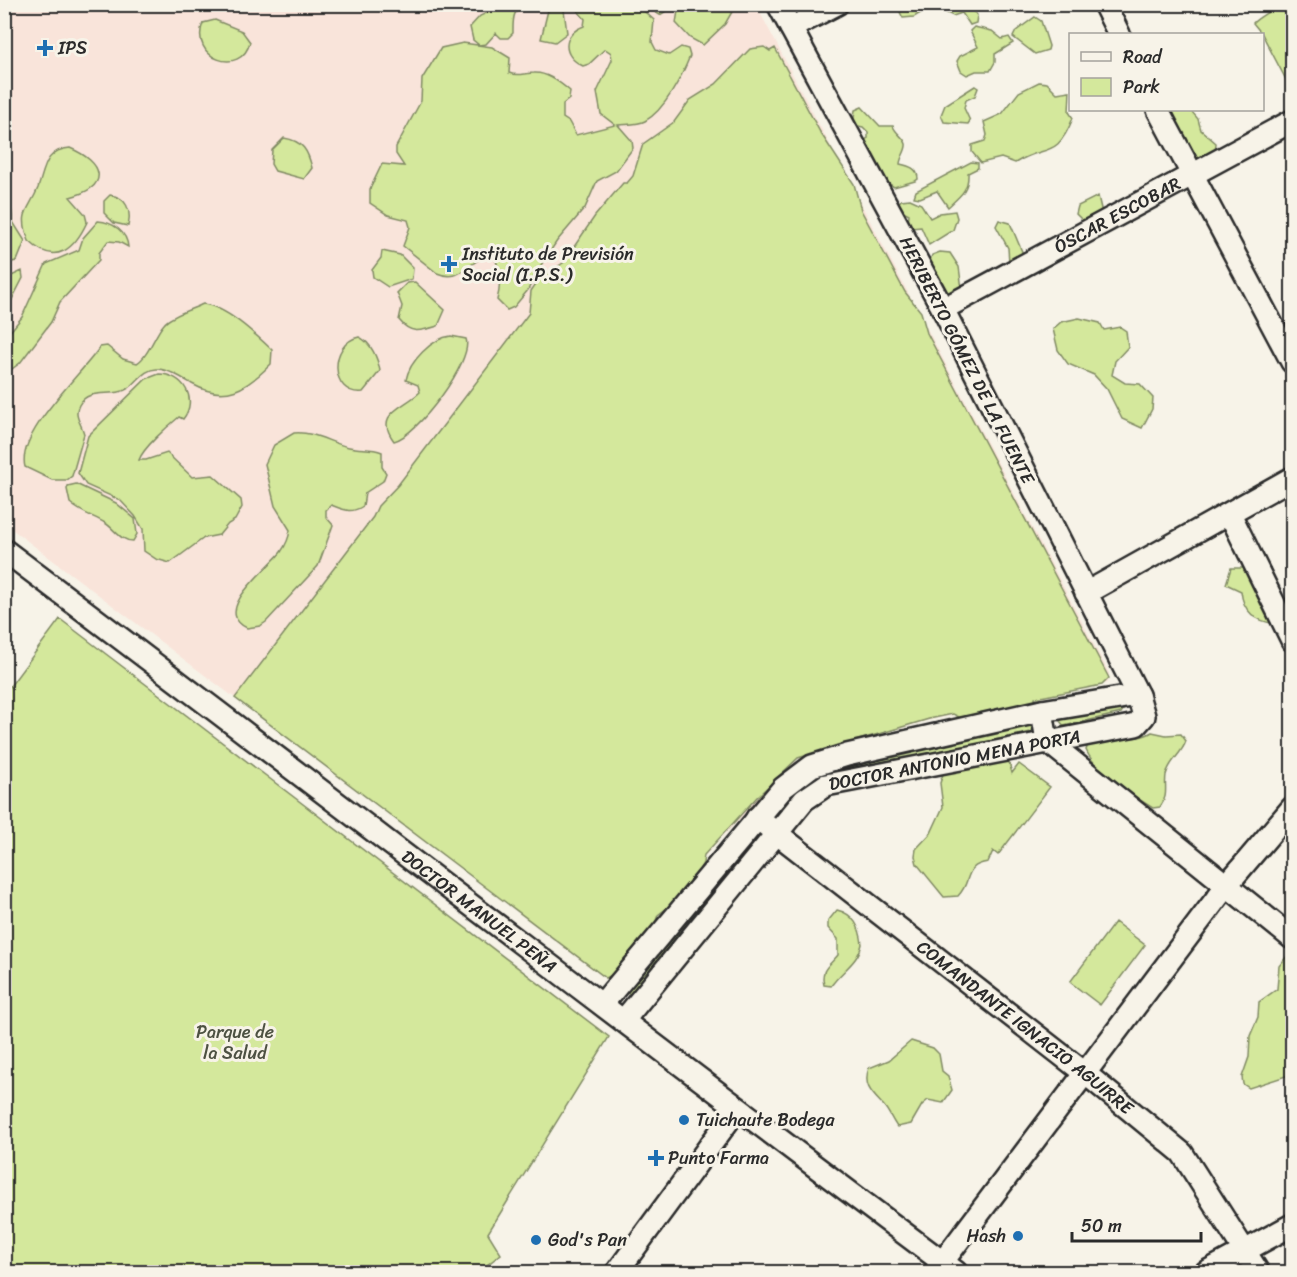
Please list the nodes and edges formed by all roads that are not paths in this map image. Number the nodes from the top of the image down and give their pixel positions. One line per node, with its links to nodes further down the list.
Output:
1 (778, 4): 4 (street, HERIBERTO GÓMEZ DE LA FUENTE)
2 (837, 4): 4 (street)
3 (1106, 5): 5 (street)
4 (791, 28): 9 (street, HERIBERTO GÓMEZ DE LA FUENTE)
5 (1119, 33)
6 (1159, 111): 8 (street)
7 (1293, 121): 8 (street, ÓSCAR ESCOBAR)
8 (1192, 175): 9 (street, ÓSCAR ESCOBAR); 10 (street)
9 (942, 309): 15 (street, HERIBERTO GÓMEZ DE LA FUENTE)
10 (1288, 341): 11 (street)
11 (1293, 362)
12 (1293, 478): 13 (street)
13 (1230, 514): 15 (street); 16 (street)
14 (4, 550): 26 (street, DOCTOR MANUEL PEÑA)
15 (1086, 593): 17 (street, HERIBERTO GÓMEZ DE LA FUENTE)
16 (1293, 640)
17 (1138, 695): 18 (street); 19 (street, HERIBERTO GÓMEZ DE LA FUENTE)
18 (1042, 711): 20 (street); 22 (street)
19 (1142, 720): 20 (street, DOCTOR ANTONIO MENA PORTA)
20 (1047, 741): 23 (street, DOCTOR ANTONIO MENA PORTA); 24 (street)
21 (1293, 808): 24 (street)
22 (757, 818): 23 (street, COMANDANTE IGNACIO AGUIRRE); 26 (street)
23 (776, 832): 27 (street, DOCTOR ANTONIO MENA PORTA); 28 (street, COMANDANTE IGNACIO AGUIRRE)
24 (1226, 886): 25 (street); 28 (street)
25 (1293, 938)
26 (603, 1004): 27 (street, DOCTOR MANUEL PEÑA)
27 (624, 1020): 29 (street, DOCTOR MANUEL PEÑA)
28 (1086, 1074): 31 (street, COMANDANTE IGNACIO AGUIRRE); 32 (street)
29 (737, 1109): 32 (street, DOCTOR MANUEL PEÑA); 33 (street)
30 (1293, 1225): 31 (street)
31 (1245, 1251): 34 (street); 35 (street, COMANDANTE IGNACIO AGUIRRE)
32 (944, 1269)
33 (617, 1272)
34 (1206, 1272)
35 (1258, 1272)

